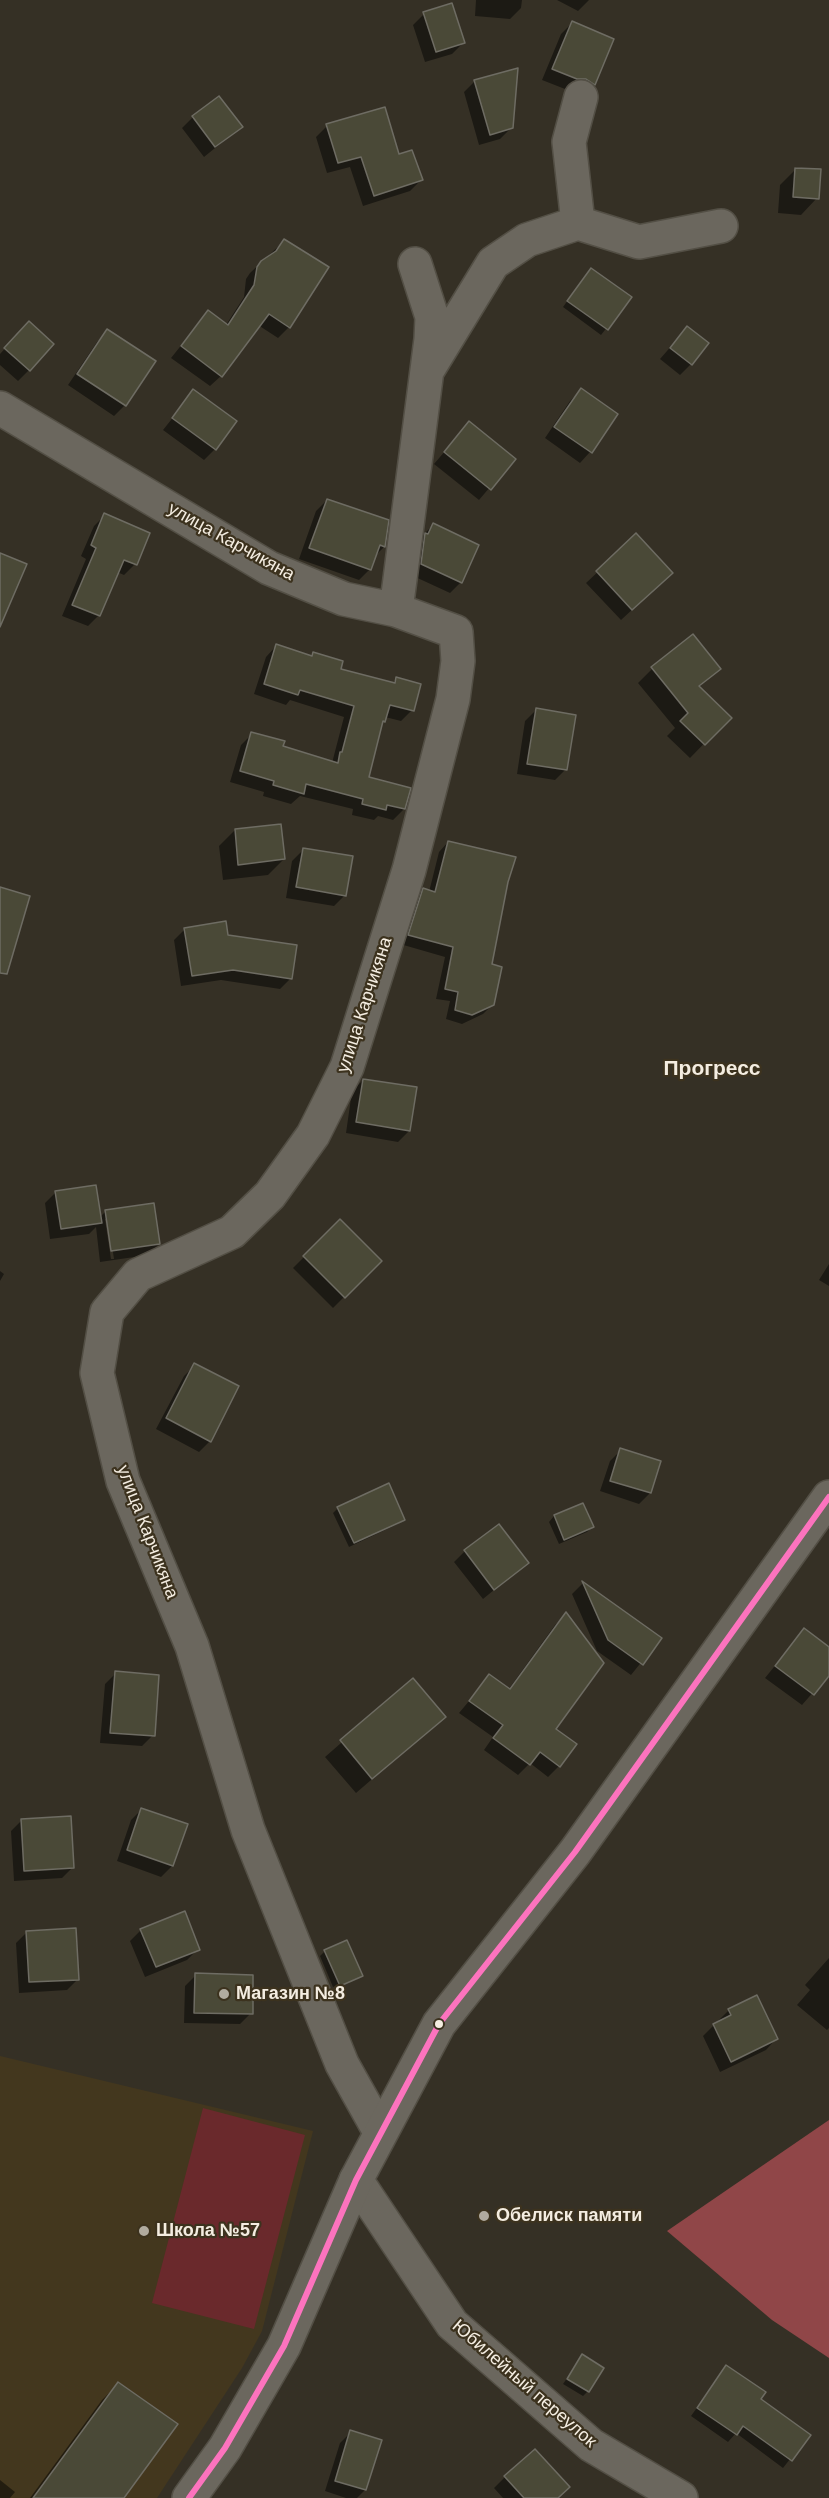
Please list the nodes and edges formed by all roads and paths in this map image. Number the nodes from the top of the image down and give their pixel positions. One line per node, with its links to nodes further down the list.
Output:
1 (581, 97): 2 (street)
2 (578, 223): 3 (street); 5 (street)
3 (721, 226)
4 (415, 264): 5 (street)
5 (427, 371): 7 (street)
6 (0, 408): 7 (street, улица Карчикяна)
7 (396, 610): 9 (street, улица Карчикяна)
8 (829, 1497): 9 (street)
9 (380, 2133): 10 (street)
10 (356, 2180): 11 (street); 12 (street, Юбилейный переулок)
11 (189, 2498)
12 (681, 2498)

